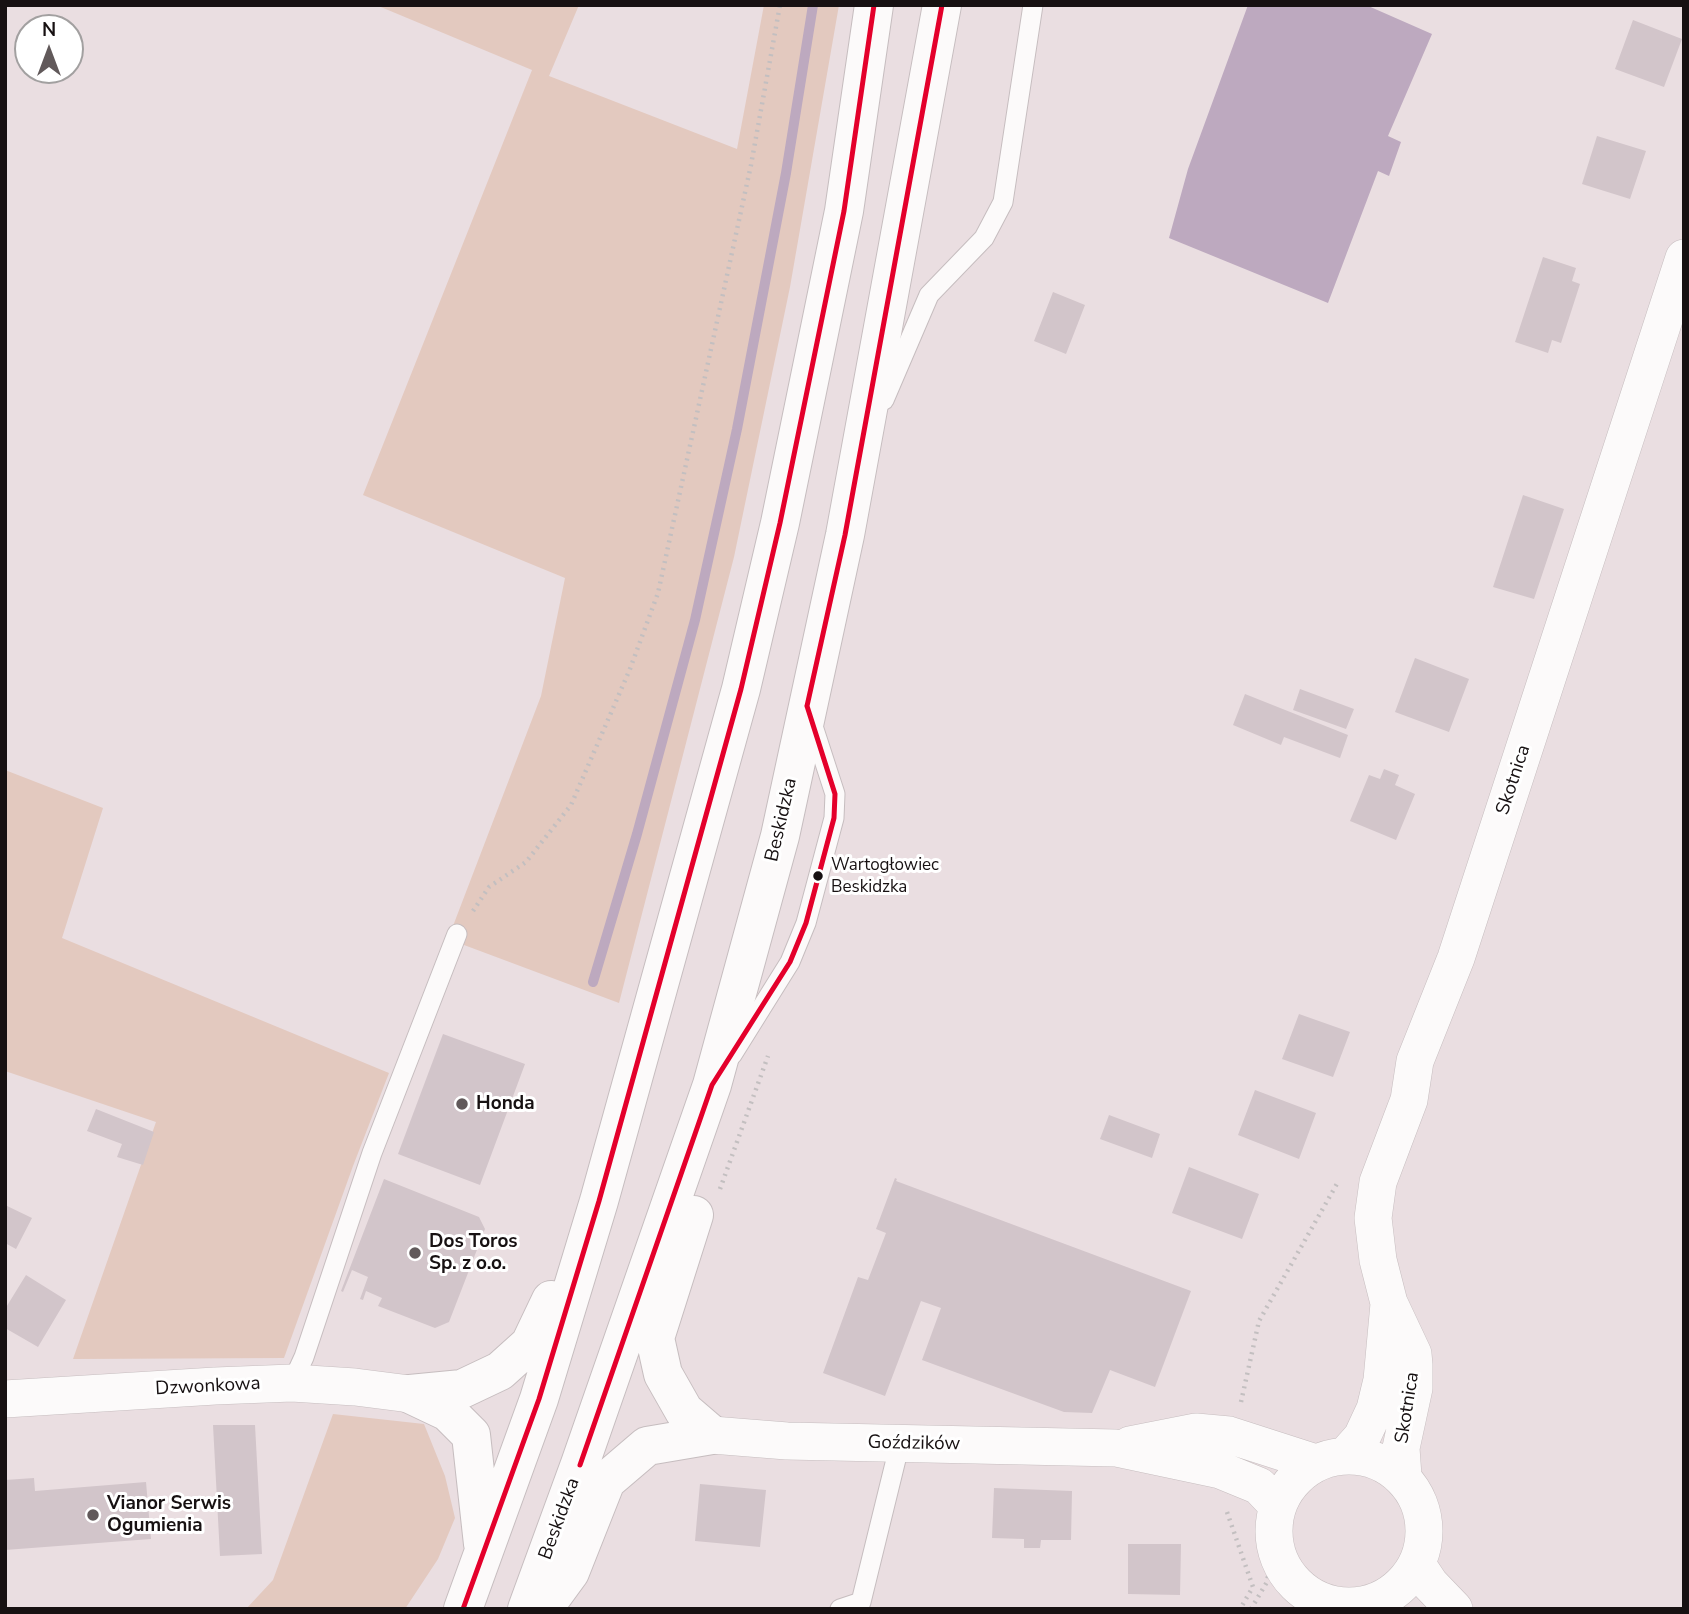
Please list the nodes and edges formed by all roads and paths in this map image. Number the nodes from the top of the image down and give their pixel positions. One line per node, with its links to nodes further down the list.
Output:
1 (780, 5): 7 (path)
2 (874, 5): 12 (highway)
3 (942, 5): 6 (highway, Beskidzka)
4 (1033, 5): 6 (lane)
5 (1684, 258): 13 (street, Skotnica)
6 (859, 459): 9 (highway, Beskidzka)
7 (457, 934): 14 (lane)
8 (770, 1051): 11 (path)
9 (712, 1085): 18 (highway); 31 (highway, Beskidzka)
10 (1343, 1173): 17 (path)
11 (719, 1194)
12 (599, 1201): 15 (highway); 25 (highway)
13 (1389, 1303): 21 (street, Skotnica); 22 (street, Skotnica)
14 (292, 1383): 15 (street, Dzwonkowa); 16 (street, Dzwonkowa)
15 (410, 1394): 25 (highway)
16 (5, 1399)
17 (1238, 1408)
18 (712, 1435): 19 (street, Goździków); 32 (highway)
19 (900, 1443): 20 (street, Goździków); 33 (lane)
20 (1115, 1448): 21 (street, Goździków); 24 (street, Goździków)
21 (1331, 1459): 22 (street); 24 (street)
22 (1402, 1476): 26 (street)
23 (1226, 1508): 34 (path)
24 (1276, 1523): 27 (street); 35 (path)
25 (484, 1553): 30 (highway)
26 (1418, 1566): 28 (street); 36 (street)
27 (1286, 1595): 29 (street)
28 (1395, 1603): 29 (street)
29 (1334, 1607)
30 (463, 1609)
31 (527, 1609)
32 (543, 1609)
33 (840, 1609)
34 (1240, 1609)
35 (1251, 1609)
36 (1454, 1609)

